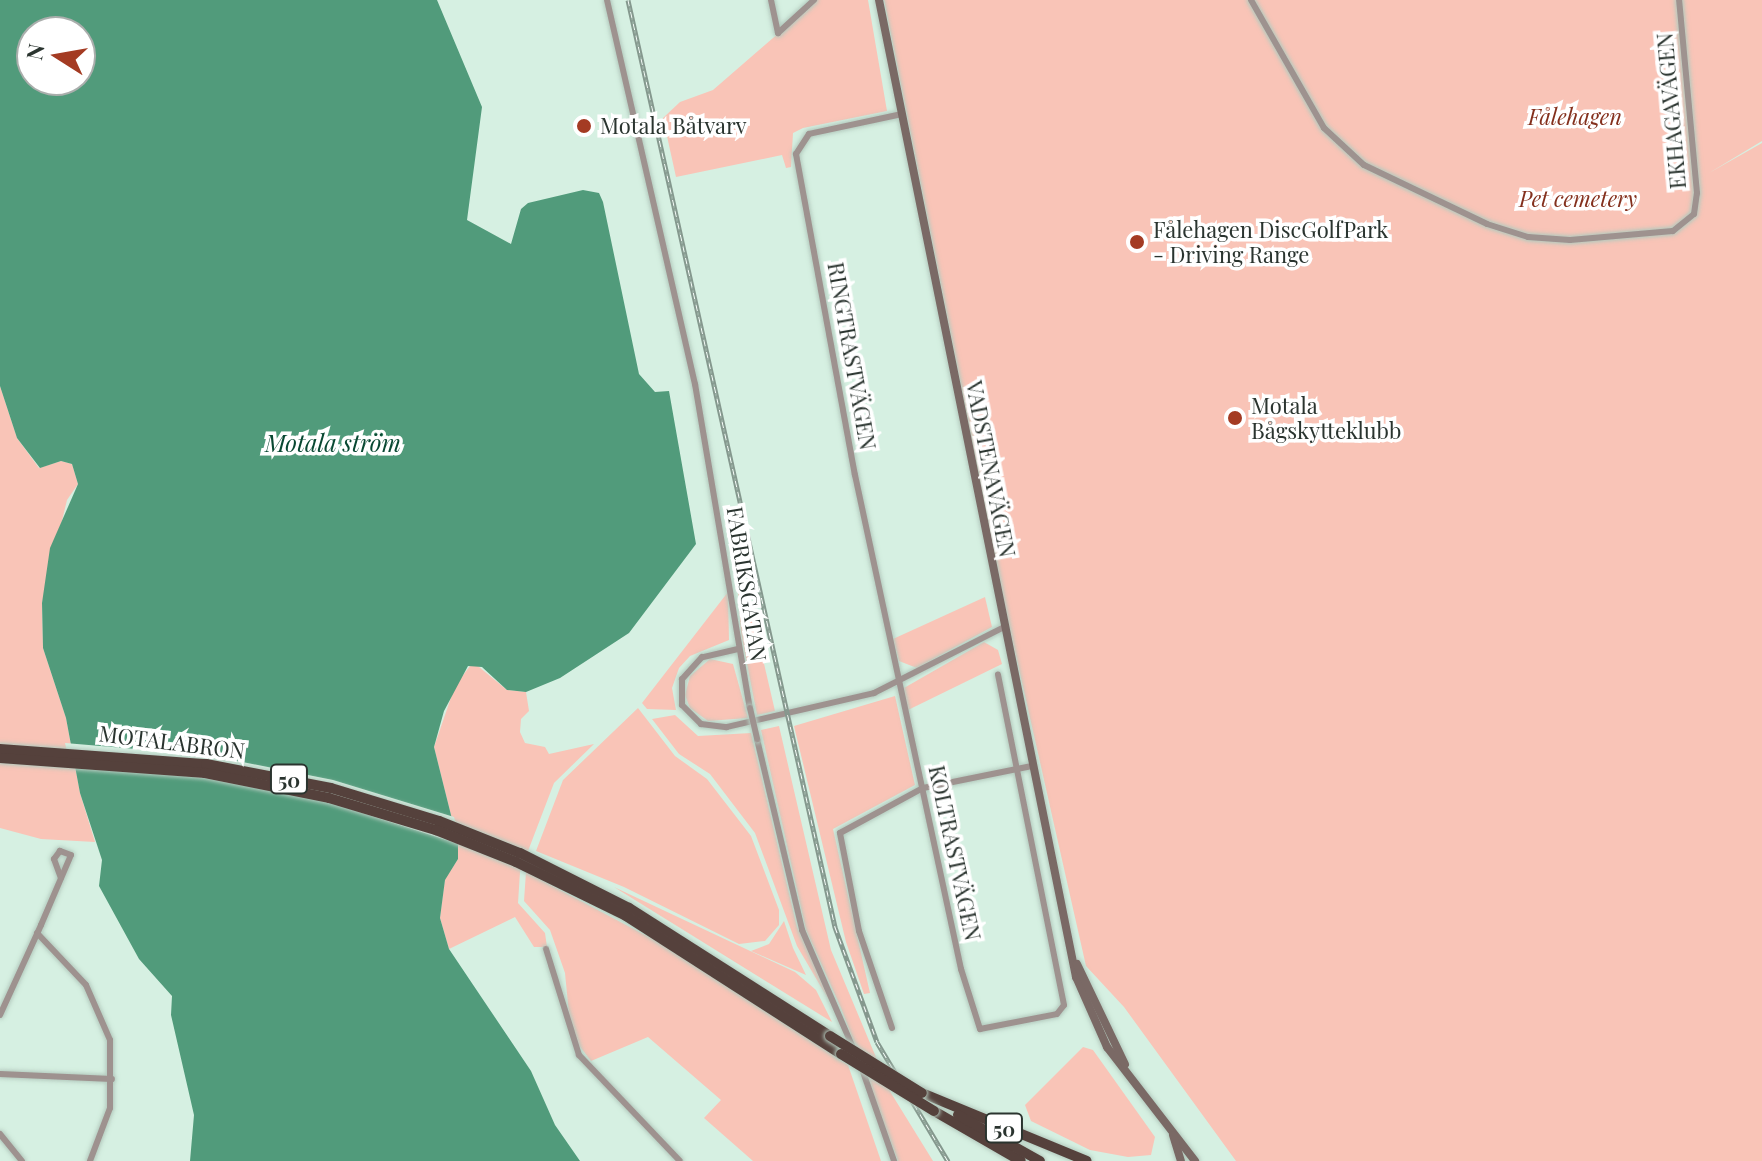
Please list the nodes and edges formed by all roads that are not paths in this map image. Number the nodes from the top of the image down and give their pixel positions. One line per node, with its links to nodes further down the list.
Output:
1 (607, 0): 9 (street, FABRIKSGATAN)
2 (771, 0): 3 (street)
3 (814, 0)
4 (879, 0): 7 (main road, VADSTENAVÄGEN)
5 (1251, 0): 6 (street, EKHAGAVÄGEN)
6 (1679, 0)
7 (902, 114): 8 (main road, VADSTENAVÄGEN); 11 (street, RINGTRASTVÄGEN)
8 (1004, 627): 11 (street); 14 (main road, VADSTENAVÄGEN)
9 (738, 649): 11 (street); 32 (street, FABRIKSGATAN, bridge)
10 (998, 675): 15 (street)
11 (899, 682): 16 (street, KOLTRASTVÄGEN)
12 (0, 749): 17 (highway, MOTALABRON / 50)
13 (0, 758): 17 (highway, MOTALABRON / 50)
14 (1032, 766): 15 (street); 26 (main road, VADSTENAVÄGEN)
15 (1017, 769): 16 (street); 16 (street, KOLTRASTVÄGEN)
16 (923, 788): 22 (street)
17 (560, 877): 25 (highway, 50, bridge); 28 (highway, 50, bridge)
18 (61, 878): 19 (street)
19 (37, 933): 21 (street); 24 (street)
20 (546, 949): 31 (street)
21 (0, 1015)
22 (892, 1028)
23 (0, 1074): 24 (street)
24 (112, 1079): 30 (street)
25 (922, 1093): 35 (highway, 50); 36 (highway, 50)
26 (1170, 1127): 37 (main road, VADSTENAVÄGEN); 38 (main road, VADSTENAVÄGEN)
27 (1, 1137): 29 (street)
28 (986, 1142): 33 (highway); 34 (highway, 50)
29 (22, 1161)
30 (92, 1161)
31 (680, 1161)
32 (894, 1161)
33 (1006, 1161)
34 (1021, 1161)
35 (1040, 1161)
36 (1087, 1161)
37 (1181, 1161)
38 (1195, 1161)

